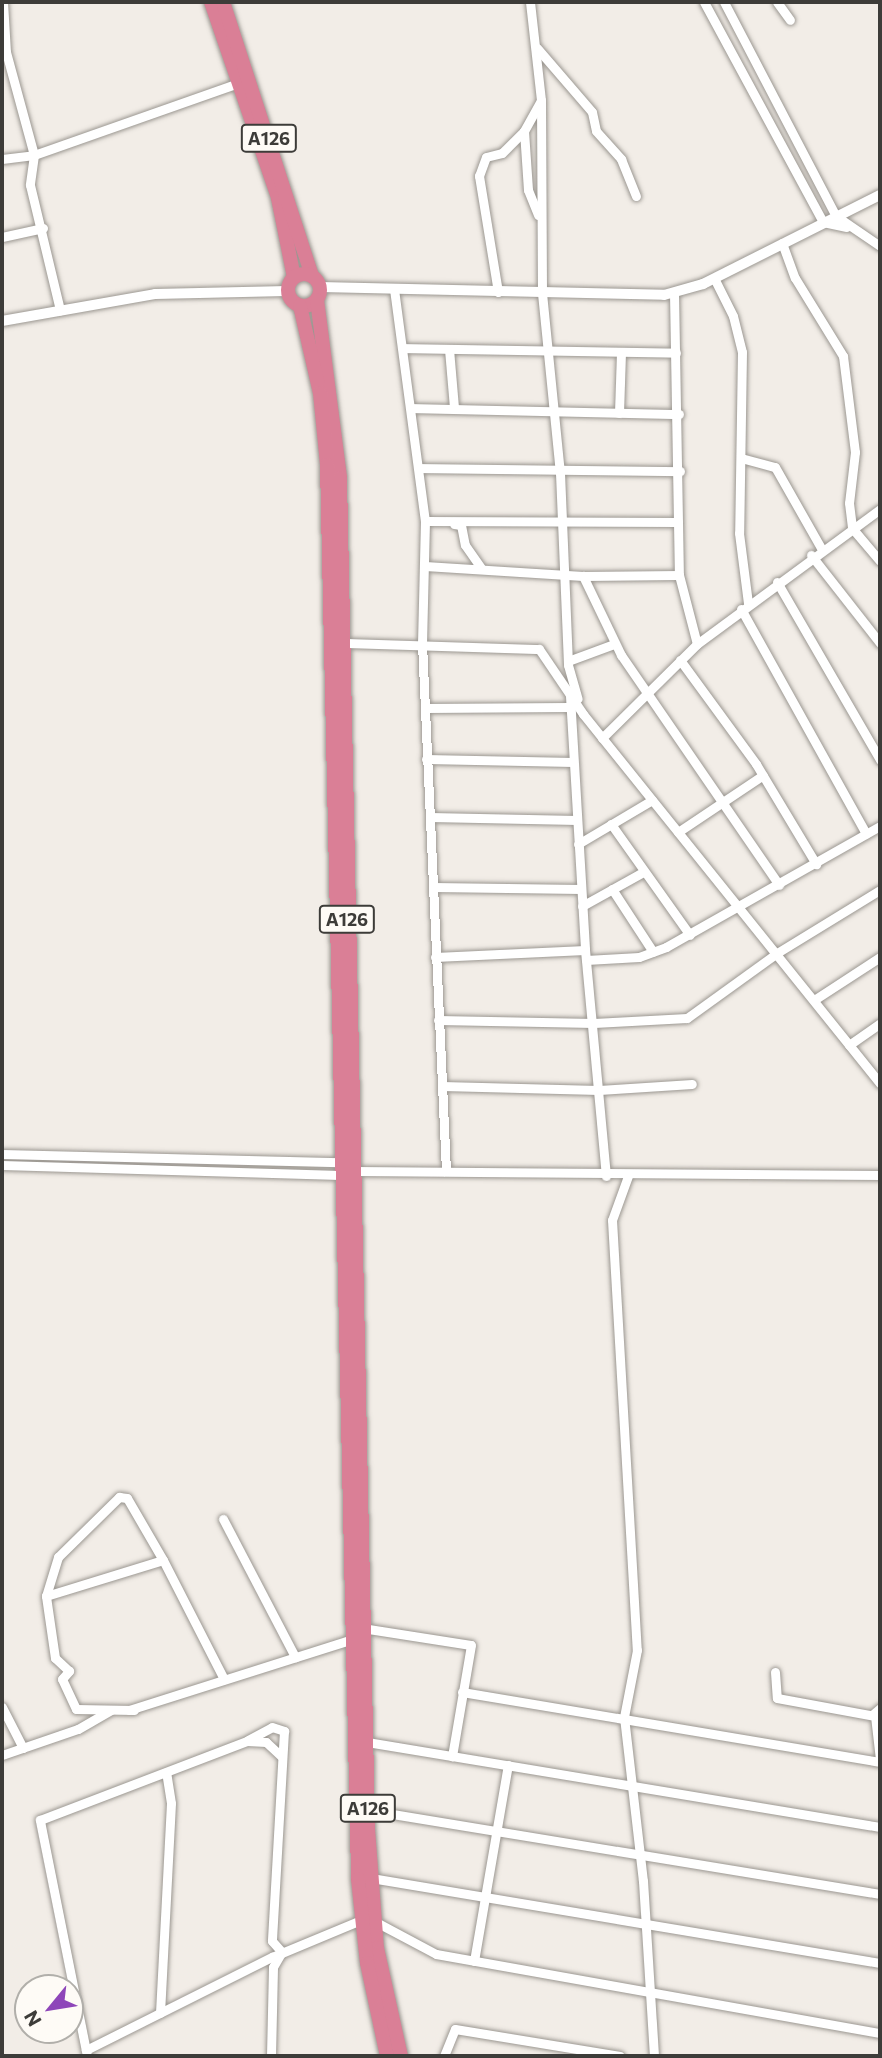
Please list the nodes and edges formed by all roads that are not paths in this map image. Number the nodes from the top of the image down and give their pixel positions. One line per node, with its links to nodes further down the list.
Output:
1 (3, 2): 13 (street)
2 (211, 2): 10 (highway, A126)
3 (223, 2): 27 (highway, A126)
4 (530, 2): 9 (street)
5 (704, 2): 19 (street)
6 (724, 2): 17 (street)
7 (777, 2): 8 (street)
8 (790, 20)
9 (535, 47): 11 (street); 16 (street)
10 (237, 83): 13 (street); 25 (highway, A126)
11 (541, 100): 12 (street); 18 (street)
12 (524, 131): 18 (street); 30 (street)
13 (34, 155): 14 (street); 21 (street)
14 (2, 159)
15 (880, 195): 17 (street)
16 (636, 196)
17 (836, 216): 19 (street); 20 (street)
18 (539, 217): 31 (street)
19 (823, 222): 20 (street); 23 (street)
20 (847, 227): 24 (street)
21 (43, 228): 22 (street); 34 (street)
22 (2, 237)
23 (783, 243): 26 (street); 54 (street)
24 (880, 246)
25 (294, 277): 27 (highway); 29 (highway)
26 (714, 278): 32 (street); 46 (street)
27 (316, 288): 28 (street); 33 (highway); 65 (highway, A126)
28 (394, 289): 30 (street); 36 (street)
29 (287, 291): 33 (highway, A126); 34 (street)
30 (498, 292): 31 (street)
31 (542, 293): 32 (street); 38 (street)
32 (674, 293): 40 (street)
33 (300, 306): 117 (highway, A126)
34 (60, 310): 35 (street)
35 (2, 321)
36 (403, 348): 37 (street); 42 (street)
37 (449, 349): 38 (street); 41 (street)
38 (551, 352): 39 (street); 43 (street)
39 (621, 353): 40 (street); 44 (street)
40 (676, 353): 45 (street)
41 (454, 407): 42 (street); 43 (street)
42 (413, 408): 47 (street)
43 (554, 412): 44 (street); 49 (street)
44 (620, 413): 45 (street)
45 (679, 414): 48 (street)
46 (741, 458): 55 (street); 64 (street)
47 (419, 468): 49 (street); 51 (street)
48 (680, 471): 49 (street); 52 (street)
49 (560, 473): 53 (street)
50 (880, 509): 54 (street)
51 (425, 521): 53 (street); 58 (street); 59 (street)
52 (678, 522): 53 (street); 60 (street)
53 (563, 523): 61 (street)
54 (852, 528): 55 (street); 57 (street)
55 (821, 548): 56 (street)
56 (811, 555): 63 (street); 67 (street)
57 (880, 561)
58 (425, 566): 59 (street); 66 (street)
59 (486, 571): 61 (street)
60 (678, 575): 62 (street); 69 (street)
61 (566, 576): 62 (street); 71 (street)
62 (583, 576): 68 (street)
63 (776, 582): 64 (street); 79 (street)
64 (745, 606): 69 (street); 89 (street)
65 (343, 643): 66 (street); 117 (highway, A126)
66 (422, 643): 72 (street); 75 (street)
67 (880, 643)
68 (614, 644): 71 (street); 73 (street)
69 (697, 644): 70 (street)
70 (680, 660): 73 (street); 81 (street)
71 (568, 661): 76 (street)
72 (569, 692): 74 (street); 76 (street)
73 (647, 694): 77 (street); 83 (street)
74 (570, 707): 75 (street); 80 (street)
75 (425, 708): 78 (street)
76 (583, 714): 77 (street)
77 (602, 738): 82 (street)
78 (426, 759): 80 (street); 84 (street)
79 (880, 760)
80 (573, 762): 85 (street)
81 (763, 775): 83 (street); 91 (street)
82 (652, 800): 86 (street); 88 (street)
83 (722, 803): 88 (street); 93 (street)
84 (430, 817): 85 (street); 94 (street)
85 (577, 820): 90 (street)
86 (611, 824): 90 (street); 92 (street)
87 (880, 826): 89 (street)
88 (678, 832): 99 (street)
89 (866, 834): 91 (street)
90 (578, 844): 95 (street)
91 (816, 864): 93 (street)
92 (643, 872): 96 (street); 100 (street)
93 (779, 886): 99 (street)
94 (433, 887): 95 (street); 104 (street)
95 (581, 889): 98 (street)
96 (612, 889): 98 (street); 101 (street)
97 (880, 890): 102 (street)
98 (582, 906): 103 (street)
99 (738, 907): 100 (street); 102 (street)
100 (690, 935): 101 (street)
101 (653, 952): 103 (street)
102 (776, 953): 106 (street); 108 (street)
103 (585, 955): 104 (street); 108 (street)
104 (435, 957): 107 (street)
105 (880, 957): 106 (street)
106 (814, 1000): 110 (street)
107 (438, 1020): 108 (street); 113 (street)
108 (594, 1023): 114 (street)
109 (880, 1023): 110 (street)
110 (849, 1045): 112 (street)
111 (692, 1084): 114 (street)
112 (880, 1084)
113 (442, 1086): 114 (street); 118 (street)
114 (599, 1090): 119 (street)
115 (2, 1154): 117 (street)
116 (2, 1165): 117 (street)
117 (345, 1169): 118 (street); 123 (highway, A126)
118 (446, 1171): 119 (street)
119 (607, 1175): 121 (street)
120 (880, 1175): 121 (street)
121 (628, 1176): 136 (street)
122 (223, 1519): 128 (street)
123 (354, 1557): 126 (highway, A126); 127 (highway, A126)
124 (163, 1560): 125 (street); 125 (street); 130 (street)
125 (46, 1595): 134 (street)
126 (362, 1628): 131 (street); 138 (highway, A126)
127 (351, 1640): 128 (street); 154 (highway, A126)
128 (295, 1657): 130 (street)
129 (775, 1672): 135 (street)
130 (224, 1679): 134 (street)
131 (462, 1692): 136 (street); 141 (street)
132 (2, 1707): 139 (street)
133 (880, 1708): 135 (street)
134 (134, 1710): 139 (street)
135 (872, 1715): 143 (street)
136 (624, 1717): 143 (street); 146 (street)
137 (247, 1741): 142 (street); 142 (street); 145 (street)
138 (366, 1742): 141 (street); 147 (highway, A126)
139 (23, 1748): 140 (street)
140 (2, 1755)
141 (452, 1756): 144 (street)
142 (282, 1757): 156 (street)
143 (880, 1760)
144 (508, 1765): 146 (street); 149 (street)
145 (166, 1772): 160 (street); 162 (street)
146 (630, 1787): 148 (street); 150 (street)
147 (368, 1810): 149 (street); 151 (highway, A126)
148 (880, 1827)
149 (497, 1831): 150 (street); 153 (street)
150 (640, 1854): 152 (street); 155 (street)
151 (371, 1878): 153 (street); 154 (highway, A126)
152 (880, 1894)
153 (485, 1895): 155 (street); 157 (street)
154 (368, 1920): 156 (street); 157 (street); 164 (highway, A126); 165 (highway, A126)
155 (646, 1923): 158 (street); 159 (street)
156 (282, 1952): 160 (street); 163 (street)
157 (474, 1961): 159 (street)
158 (880, 1963)
159 (650, 1991): 161 (street); 168 (street)
160 (160, 2013): 162 (street)
161 (880, 2033)
162 (86, 2053)
163 (271, 2056)
164 (387, 2056)
165 (401, 2056)
166 (444, 2056): 167 (street)
167 (620, 2056)
168 (654, 2056)

